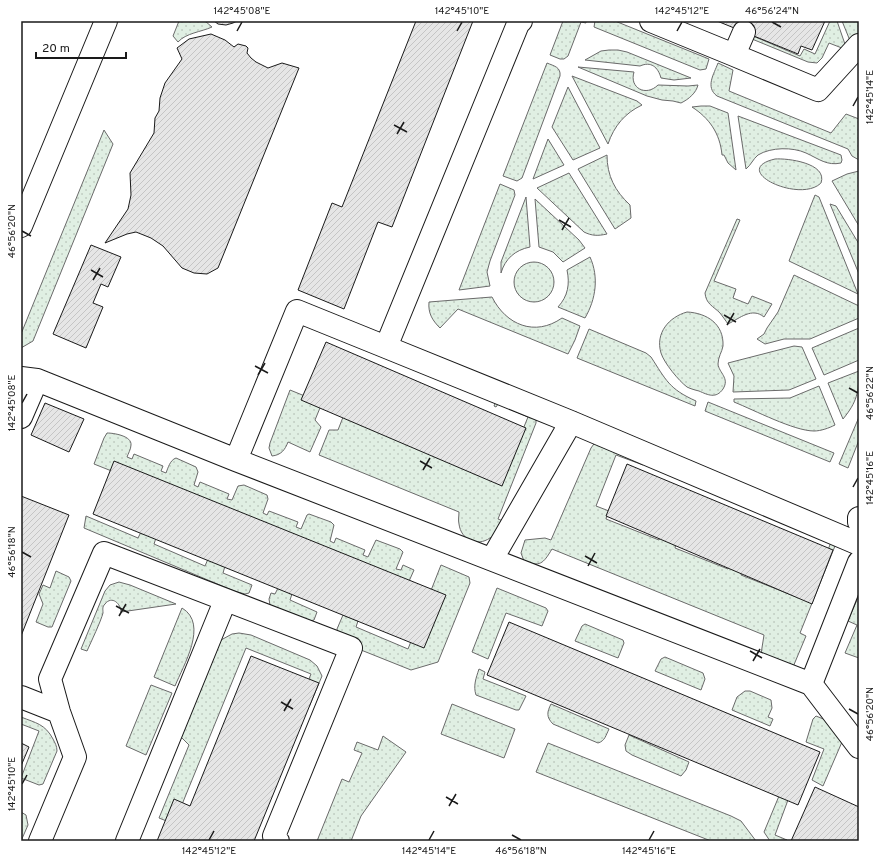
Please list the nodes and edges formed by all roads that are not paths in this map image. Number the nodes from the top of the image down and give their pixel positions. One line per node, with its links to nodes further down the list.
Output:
1 (106, 21): 7 (street)
2 (521, 21): 8 (street)
3 (651, 21): 6 (street)
4 (744, 32): 6 (street)
5 (859, 45): 6 (street)
6 (734, 55)
7 (21, 226)
8 (386, 347): 11 (street); 12 (street)
9 (29, 379): 10 (street); 12 (street)
10 (21, 417)
11 (571, 422): 15 (street); 16 (street)
12 (236, 460): 16 (street)
13 (859, 518): 14 (street)
14 (859, 522)
15 (859, 544)
16 (492, 559): 19 (street)
17 (859, 562): 19 (street)
18 (225, 601): 21 (street); 24 (street); 25 (street)
19 (811, 684): 22 (street)
20 (21, 697): 21 (street)
21 (59, 712): 23 (street)
22 (859, 747)
23 (40, 841)
24 (127, 841)
25 (278, 841)

